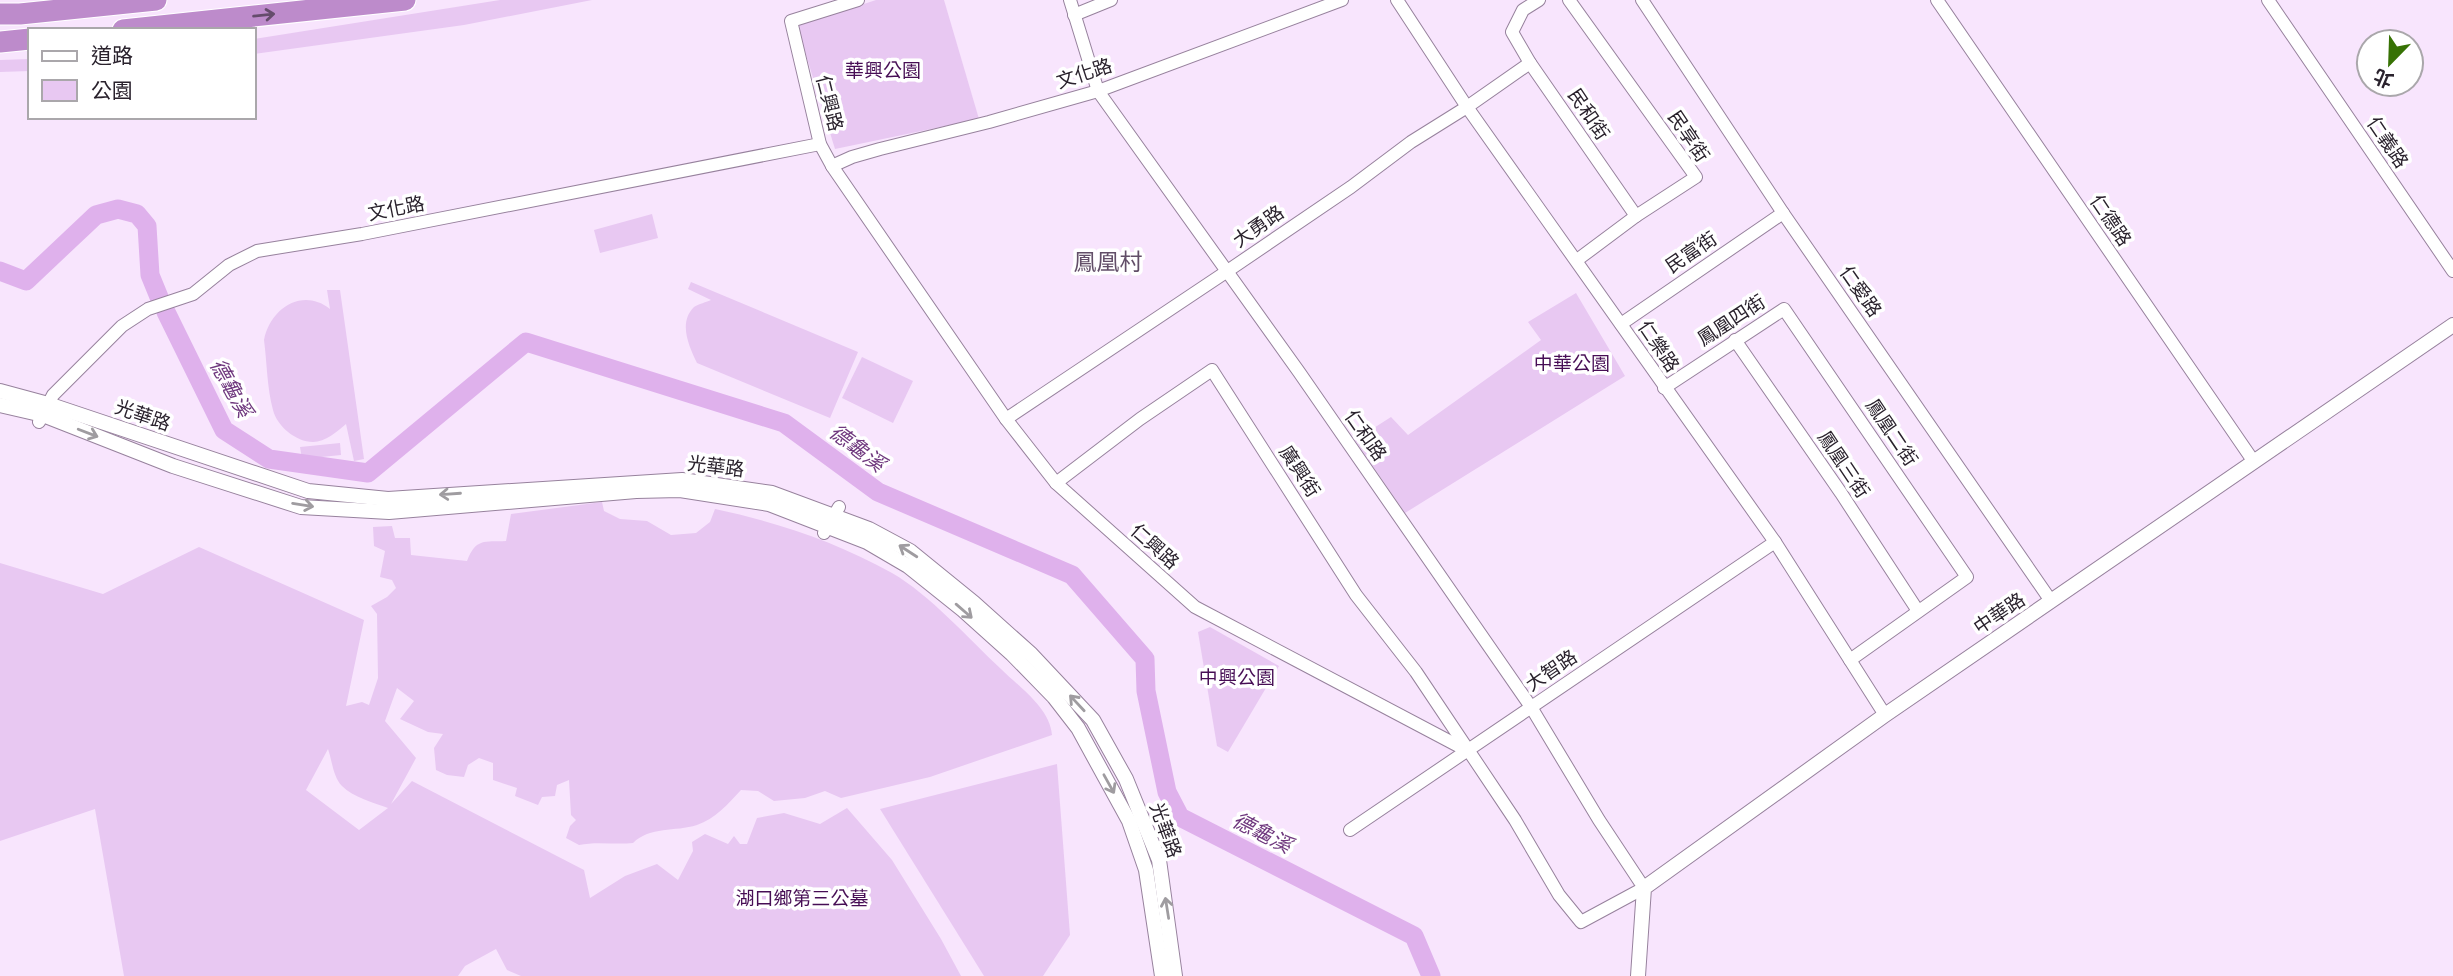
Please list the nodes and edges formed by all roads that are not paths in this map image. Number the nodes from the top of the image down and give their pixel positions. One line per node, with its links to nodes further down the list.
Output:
1 (34, 0): 14 (highway)
2 (156, 0): 14 (highway)
3 (405, 0): 17 (highway, one-way to 3)
4 (858, 0): 23 (street, 仁興路)
5 (1070, 0): 16 (street, 仁和路)
6 (1111, 0): 16 (street)
7 (1342, 0): 21 (street, 文化路)
8 (1397, 0): 22 (street, 仁樂路)
9 (1539, 0): 20 (street, 民和街)
10 (1569, 0): 26 (street, 民享街)
11 (1642, 0): 25 (street, 仁愛路)
12 (1937, 0): 39 (street, 仁德路)
13 (2268, 0): 28 (street, 仁義路)
14 (121, 5): 15 (highway)
15 (0, 14)
16 (1074, 15): 21 (street, 仁和路)
17 (142, 28)
18 (28, 39): 19 (highway)
19 (2, 42)
20 (1530, 63): 22 (street, 大勇路); 26 (street, 民和街)
21 (1098, 91): 24 (street, 文化路); 29 (street, 仁和路)
22 (1468, 107): 27 (street, 仁樂路); 29 (street, 大勇路)
23 (820, 144): 24 (street, 仁興路); 37 (street, 文化路)
24 (832, 166): 38 (street, 仁興路)
25 (1783, 213): 31 (street, 民富街); 43 (street, 仁愛路)
26 (1636, 216): 27 (street, 民享街)
27 (1577, 260): 31 (street, 仁樂路)
28 (2453, 271)
29 (1226, 272): 38 (street, 大勇路); 46 (street, 仁和路)
30 (1784, 309): 33 (street, 鳳凰四街); 44 (street, 鳳凰二街)
31 (1621, 324): 34 (street, 仁樂路)
32 (2453, 325): 39 (street, 中華路)
33 (1734, 340): 34 (street, 鳳凰四街); 44 (street, 鳳凰三街)
34 (1664, 388): 42 (street, 仁樂路)
35 (0, 391): 37 (street, 光華路)
36 (0, 405): 37 (street, 光華路)
37 (44, 414): 41 (street, 光華路)
38 (1006, 419): 40 (street, 仁興路)
39 (2254, 462): 43 (street, 中華路)
40 (1056, 483): 48 (street, 仁興路); 48 (street, 廣興街)
41 (832, 520): 51 (street, 光華路, one-way to 51); 52 (street, 光華路, one-way to 41)
42 (1775, 542): 45 (street, 仁樂路); 46 (street, 大智路)
43 (2051, 601): 47 (street, 中華路)
44 (1919, 611): 45 (street)
45 (1850, 660): 47 (street, 仁樂路)
46 (1531, 707): 48 (street, 大智路); 50 (street, 仁和路)
47 (1885, 715): 50 (street, 中華路)
48 (1466, 750): 49 (street, 大智路); 50 (street, 仁興路)
49 (1350, 830)
50 (1644, 888): 53 (street)
51 (1162, 976)
52 (1175, 976)
53 (1638, 976)

